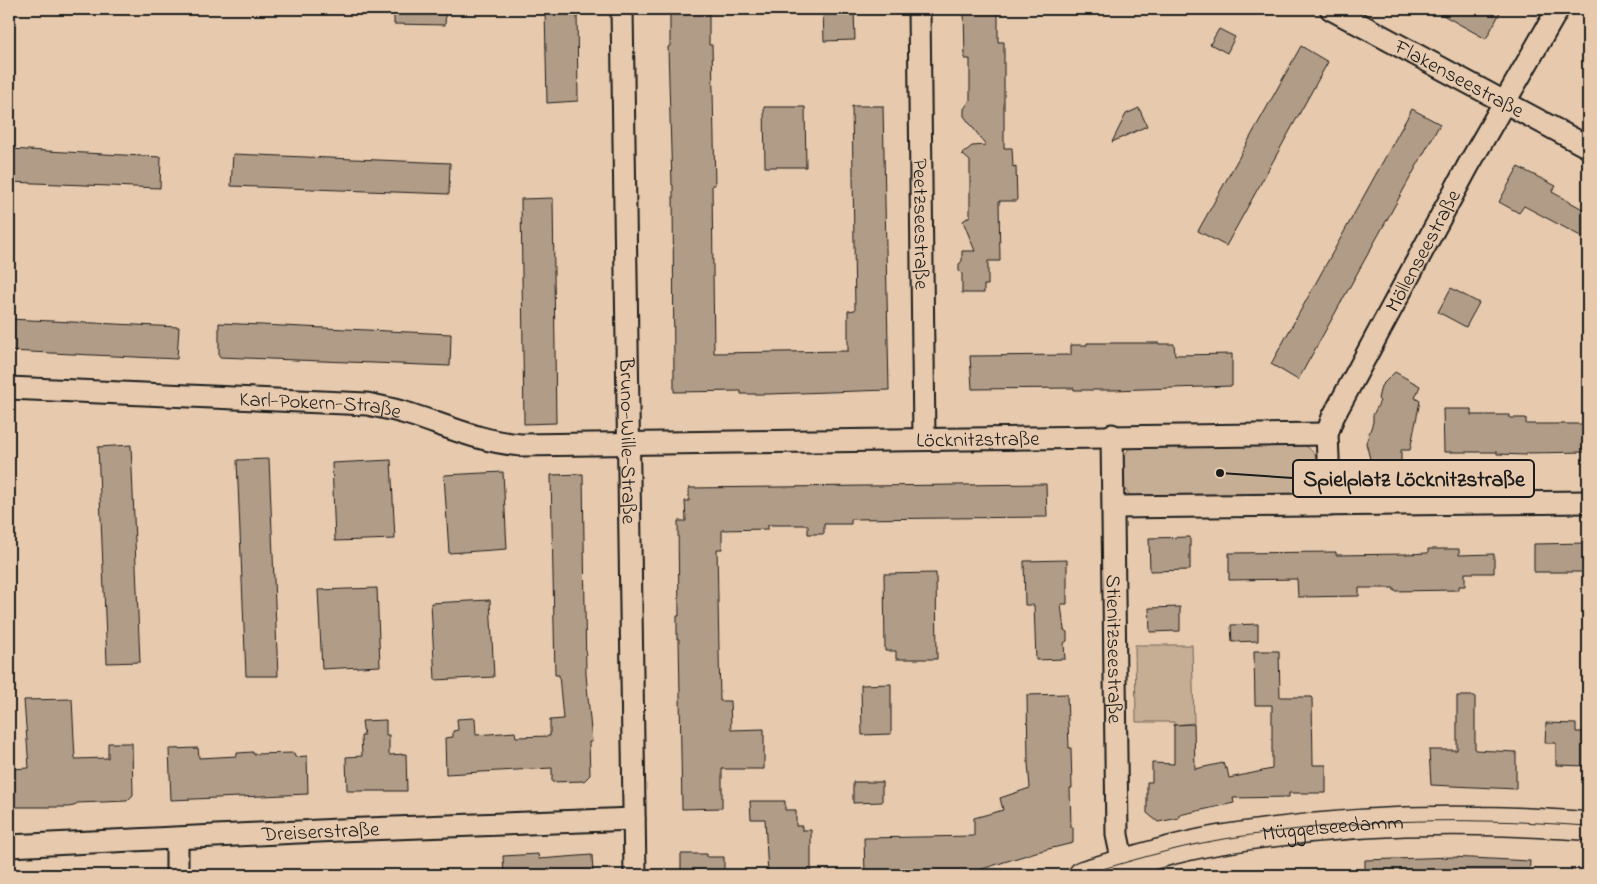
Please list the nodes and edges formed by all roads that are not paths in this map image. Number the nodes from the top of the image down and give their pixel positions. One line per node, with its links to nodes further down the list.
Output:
1 (622, 9): 11 (street, Bruno-Wille-Straße)
2 (919, 9): 10 (street, Peetzseestraße)
3 (1331, 9): 5 (street, Flakenseestraße)
4 (1558, 9): 5 (street, Möllenseestraße)
5 (1506, 102): 6 (street, Flakenseestraße); 8 (street, Möllenseestraße)
6 (1588, 147)
7 (9, 388): 11 (street, Karl-Pokern-Straße)
8 (1327, 434): 9 (street, Löcknitzstraße); 13 (street, Möllenseestraße)
9 (1112, 435): 10 (street, Löcknitzstraße); 14 (street, Stienitzseestraße)
10 (924, 438): 11 (street, Löcknitzstraße)
11 (628, 443): 15 (street, Bruno-Wille-Straße)
12 (1588, 502): 13 (street)
13 (1330, 505): 14 (street)
14 (1114, 507): 19 (street, Stienitzseestraße)
15 (634, 819): 17 (street, Dreiserstraße); 21 (street, Bruno-Wille-Straße)
16 (1588, 826): 19 (main road, Müggelseedamm)
17 (177, 839): 18 (street, Dreiserstraße); 20 (street)
18 (9, 846)
19 (1123, 863): 22 (main road, Müggelseedamm)
20 (177, 875)
21 (635, 875)
22 (1083, 875)

